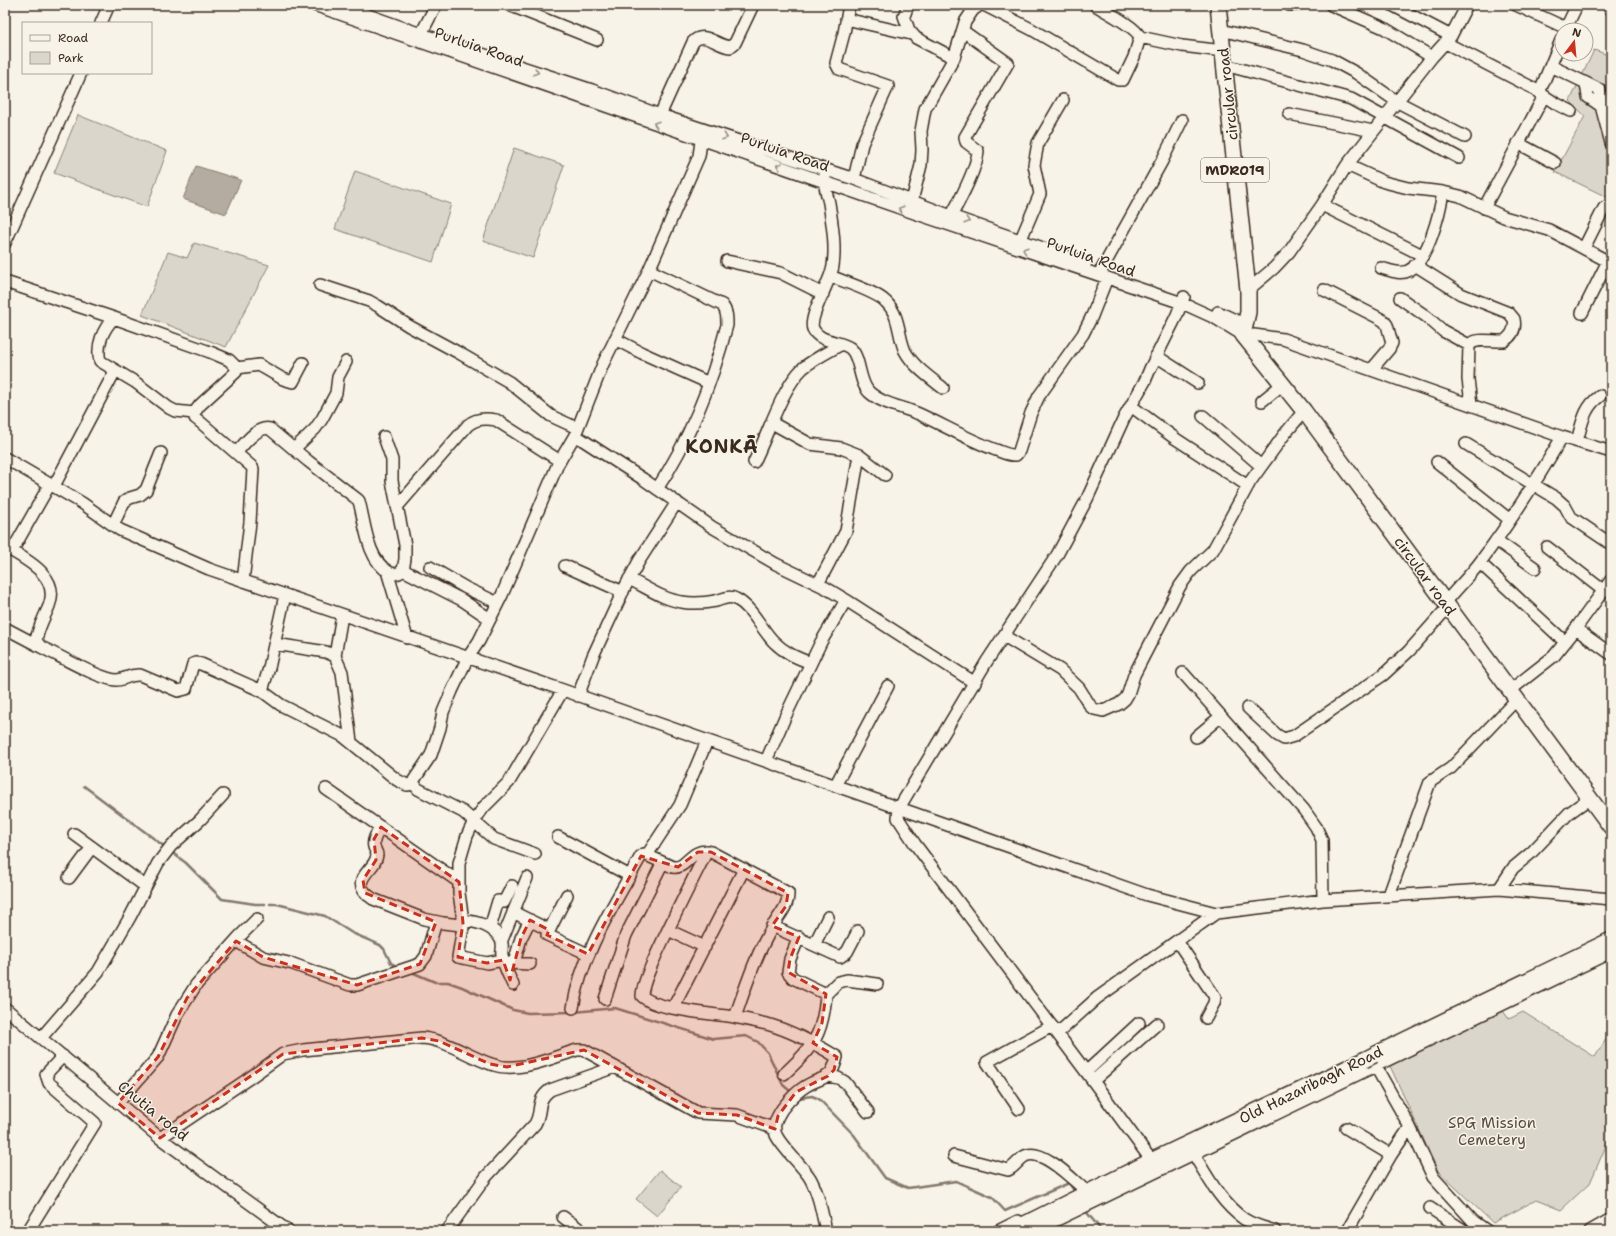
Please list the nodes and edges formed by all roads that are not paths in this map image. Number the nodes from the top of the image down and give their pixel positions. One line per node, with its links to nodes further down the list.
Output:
1 (109, 5): 24 (street)
2 (314, 5): 31 (street, Purluia Road)
3 (340, 5): 31 (street, Purluia Road)
4 (436, 5): 31 (street)
5 (509, 5): 32 (street)
6 (753, 5): 45 (street)
7 (849, 5): 23 (street)
8 (908, 5): 29 (street)
9 (980, 5): 28 (street)
10 (984, 5): 30 (street)
11 (1095, 5): 30 (street)
12 (1218, 5): 27 (main road, circular road / MDR019)
13 (1289, 5): 14 (street)
14 (1296, 5)
15 (1331, 5): 34 (street)
16 (1392, 5): 33 (street)
17 (1467, 5): 33 (street)
18 (1516, 5): 21 (street)
19 (1577, 5): 25 (street)
20 (1611, 5): 22 (street)
21 (1530, 8): 26 (street)
22 (1611, 9)
23 (846, 18): 29 (street); 57 (street)
24 (101, 22)
25 (1569, 22)
26 (1554, 24)
27 (1221, 30): 37 (main road, circular road / MDR019); 42 (street)
28 (962, 32): 36 (street); 64 (street)
29 (912, 34): 36 (street)
30 (1140, 37): 37 (street)
31 (419, 38): 45 (street, Purluia Road, one-way to 45); 49 (street, Purluia Road, one-way to 31)
32 (597, 40)
33 (1448, 40): 34 (street); 40 (street)
34 (1432, 56): 42 (street)
35 (1554, 57): 38 (street)
36 (954, 58): 60 (street)
37 (1224, 58): 46 (street); 78 (main road, circular road / MDR019)
38 (1550, 66): 40 (street); 51 (street)
39 (81, 74): 66 (street)
40 (1541, 95): 43 (street); 52 (street)
41 (1063, 100): 65 (street)
42 (1396, 101): 46 (street); 50 (street)
43 (1571, 111)
44 (1289, 114): 48 (street)
45 (660, 115): 49 (street, Purluia Road)
46 (1382, 118): 48 (street); 53 (street)
47 (1182, 120): 74 (street)
48 (1372, 131): 55 (street)
49 (702, 134): 56 (street, Purluia Road, one-way to 56); 58 (street, Purluia Road, one-way to 49); 73 (street)
50 (1465, 137)
51 (1610, 142)
52 (1518, 144): 54 (street); 63 (street)
53 (1459, 158)
54 (1555, 163)
55 (1347, 164): 59 (street); 61 (street)
56 (827, 170): 57 (street, Purluia Road); 58 (street)
57 (854, 179): 60 (street, Purluia Road)
58 (824, 182): 64 (street, Purluia Road, one-way to 58); 75 (street)
59 (1443, 192): 63 (street); 68 (street)
60 (912, 201): 64 (street, Purluia Road)
61 (1322, 205): 68 (street); 78 (street)
62 (1611, 207): 67 (street)
63 (1484, 208): 67 (street)
64 (949, 220): 65 (street, Purluia Road, one-way to 65); 74 (street, Purluia Road, one-way to 64)
65 (1021, 239): 74 (street, Purluia Road)
66 (5, 243)
67 (1584, 248): 70 (street)
68 (1422, 255): 71 (street)
69 (727, 261): 80 (street)
70 (1609, 262): 83 (street)
71 (1415, 265): 72 (street); 88 (street)
72 (1380, 268)
73 (649, 270): 86 (street); 95 (street)
74 (1104, 273): 82 (street, Purluia Road); 87 (street)
75 (830, 276): 80 (street); 98 (street)
76 (5, 282): 84 (street)
77 (320, 285): 107 (street)
78 (1248, 290): 85 (main road, circular road / MDR019)
79 (1324, 290): 93 (street)
80 (823, 294): 87 (street)
81 (1400, 298): 88 (street)
82 (1183, 300): 85 (street, Purluia Road); 89 (street)
83 (1582, 313)
84 (114, 318): 92 (street); 94 (street)
85 (1248, 332): 93 (street, Purluia Road); 97 (main road, circular road); 149 (main road, circular road)
86 (615, 339): 95 (street); 107 (street)
87 (840, 345): 106 (street)
88 (1469, 345): 101 (street)
89 (1156, 356): 96 (street); 102 (street)
90 (346, 362): 112 (street)
91 (303, 363): 92 (street)
92 (237, 368): 104 (street)
93 (1372, 369): 101 (street, Purluia Road)
94 (115, 371): 104 (street); 123 (street)
95 (709, 383): 126 (street)
96 (1198, 383)
97 (1283, 384): 100 (street); 103 (main road, circular road)
98 (942, 388)
99 (1600, 396): 110 (street)
100 (1262, 401)
101 (1471, 404): 109 (street, Purluia Road)
102 (1131, 406): 125 (street); 155 (street)
103 (1304, 412): 121 (street); 149 (main road, circular road)
104 (194, 413): 115 (street)
105 (1203, 416): 121 (street)
106 (772, 423): 116 (street); 119 (street)
107 (576, 432): 118 (street); 126 (street)
108 (384, 437): 128 (street)
109 (1562, 437): 110 (street, Purluia Road); 124 (street)
110 (1577, 441): 113 (street, Purluia Road)
111 (1466, 444): 124 (street)
112 (294, 449): 115 (street); 140 (street)
113 (1611, 452)
114 (161, 453): 130 (street)
115 (236, 453): 142 (street)
116 (859, 455): 122 (street); 144 (street)
117 (5, 458): 123 (street)
118 (560, 461): 128 (street); 150 (street)
119 (754, 462)
120 (1437, 462): 129 (street)
121 (1262, 466): 125 (street)
122 (885, 475)
123 (52, 485): 130 (street); 134 (street)
124 (1534, 485): 129 (street); 132 (street)
125 (1248, 486): 155 (street)
126 (656, 489): 127 (street)
127 (677, 502): 141 (street); 144 (street)
128 (397, 507): 139 (street)
129 (1510, 520): 131 (street)
130 (113, 524): 142 (street)
131 (1496, 540): 135 (street); 138 (street)
132 (1611, 544)
133 (1547, 547): 145 (street)
134 (8, 549): 159 (street)
135 (1480, 563): 149 (street); 157 (street)
136 (565, 566): 146 (street)
137 (430, 567): 150 (street)
138 (1535, 568)
139 (403, 570): 140 (street); 152 (street)
140 (387, 571): 156 (street)
141 (629, 579): 146 (street); 163 (street)
142 (243, 580): 147 (street)
143 (1611, 580): 145 (street)
144 (818, 584): 148 (street)
145 (1604, 591): 154 (street)
146 (623, 592): 170 (street)
147 (285, 595): 151 (street); 158 (street)
148 (846, 600): 163 (street); 165 (street)
149 (1448, 602): 169 (main road, circular road); 171 (street)
150 (498, 603): 152 (street)
151 (342, 615): 156 (street); 161 (street)
152 (490, 619): 162 (street)
153 (5, 628): 159 (street)
154 (1576, 630): 157 (street); 160 (street)
155 (1004, 636): 165 (street)
156 (407, 638): 162 (street)
157 (1565, 642): 169 (street)
158 (275, 644): 161 (street); 168 (street)
159 (41, 646): 168 (street)
160 (1611, 654)
161 (335, 656): 175 (street)
162 (468, 658): 167 (street); 177 (street)
163 (811, 663): 176 (street)
164 (1183, 674): 172 (street)
165 (975, 683): 182 (street)
166 (888, 686): 178 (street)
167 (563, 690): 170 (street); 184 (street)
168 (262, 691): 175 (street)
169 (1517, 692): 181 (main road, circular road); 183 (main road, circular road); 203 (street)
170 (578, 696): 174 (street)
171 (1248, 708)
172 (1220, 717): 173 (street); 205 (street)
173 (1196, 737)
174 (707, 741): 176 (street); 192 (street)
175 (352, 742): 177 (street)
176 (766, 762): 178 (street)
177 (414, 784): 184 (street)
178 (836, 786): 182 (street)
179 (326, 789): 185 (street)
180 (224, 795): 199 (street)
181 (1590, 798): 186 (main road, circular road); 201 (street)
182 (899, 808): 207 (street); 242 (street)
183 (1611, 812)
184 (474, 820): 191 (street); 198 (street)
185 (381, 827): 198 (street); 211 (street)
186 (1611, 827)
187 (74, 834): 189 (street)
188 (558, 837): 195 (street)
189 (92, 847): 196 (street); 199 (street)
190 (707, 851): 193 (street); 194 (street); 216 (street)
191 (535, 854)
192 (647, 855): 193 (street); 195 (street)
193 (664, 863): 234 (street)
194 (744, 869): 213 (street); 226 (street)
195 (630, 876): 228 (street)
196 (69, 878)
197 (528, 878): 206 (street)
198 (459, 882): 212 (street)
199 (145, 886): 243 (street)
200 (512, 886): 214 (street)
201 (1499, 888): 203 (street); 204 (street)
202 (567, 895): 215 (street)
203 (1389, 895): 205 (street)
204 (1611, 899)
205 (1323, 900): 207 (street)
206 (513, 912): 210 (street); 220 (street)
207 (1216, 913): 223 (street)
208 (828, 917): 224 (street)
209 (258, 919): 222 (street)
210 (530, 920): 215 (street); 229 (street)
211 (436, 922): 212 (street); 222 (street)
212 (462, 923): 214 (street); 229 (street)
213 (772, 926): 219 (street); 238 (street)
214 (490, 928): 220 (street)
215 (549, 930): 228 (street)
216 (668, 930): 226 (street); 237 (street)
217 (858, 932): 224 (street)
218 (1611, 934): 246 (street)
219 (799, 937): 224 (street); 233 (street)
220 (502, 940): 229 (street)
221 (1611, 940): 246 (main road, Old Hazaribagh Road)
222 (236, 941): 251 (street)
223 (1177, 941): 239 (street); 242 (street)
224 (814, 945)
225 (1611, 946): 246 (main road, Old Hazaribagh Road)
226 (705, 947): 237 (street)
227 (1611, 952): 246 (street)
228 (588, 954): 236 (street)
229 (507, 962): 230 (street); 232 (street)
230 (530, 964)
231 (877, 984): 233 (street)
232 (513, 985)
233 (826, 994): 244 (street)
234 (605, 999)
235 (5, 1008): 243 (street, Chutia road)
236 (573, 1008)
237 (673, 1008): 238 (street)
238 (735, 1018): 244 (street)
239 (1206, 1018)
240 (1139, 1024): 250 (street)
241 (1158, 1024): 250 (street)
242 (1055, 1030): 250 (street); 252 (street)
243 (41, 1038): 245 (street, Chutia road)
244 (813, 1044): 248 (street); 249 (street)
245 (63, 1056): 251 (street, Chutia road); 267 (street)
246 (1370, 1059): 254 (street); 258 (street); 261 (street); 262 (main road, Old Hazaribagh Road)
247 (615, 1067): 256 (street); 257 (street); 269 (street)
248 (784, 1074)
249 (828, 1076): 253 (street); 256 (street)
250 (1090, 1076): 261 (street)
251 (118, 1103): 257 (street, Chutia road)
252 (1019, 1109)
253 (868, 1112)
254 (1410, 1127): 259 (street); 266 (street)
255 (1346, 1128): 259 (street)
256 (775, 1129): 271 (street)
257 (160, 1138): 268 (street, Chutia road)
258 (1193, 1153): 262 (street); 276 (street)
259 (1391, 1155): 277 (street)
260 (954, 1156): 262 (street)
261 (1149, 1158): 262 (street)
262 (1079, 1199): 272 (street); 273 (main road, Old Hazaribagh Road); 274 (main road, Old Hazaribagh Road); 275 (street)
263 (1430, 1208): 278 (street)
264 (563, 1217): 270 (street)
265 (1611, 1219): 280 (street)
266 (1473, 1221): 278 (street); 279 (street)
267 (28, 1231)
268 (288, 1231)
269 (447, 1231)
270 (582, 1231)
271 (826, 1231)
272 (998, 1231)
273 (1011, 1231)
274 (1023, 1231)
275 (1034, 1231)
276 (1276, 1231)
277 (1347, 1231)
278 (1466, 1231)
279 (1487, 1231)
280 (1590, 1231)

